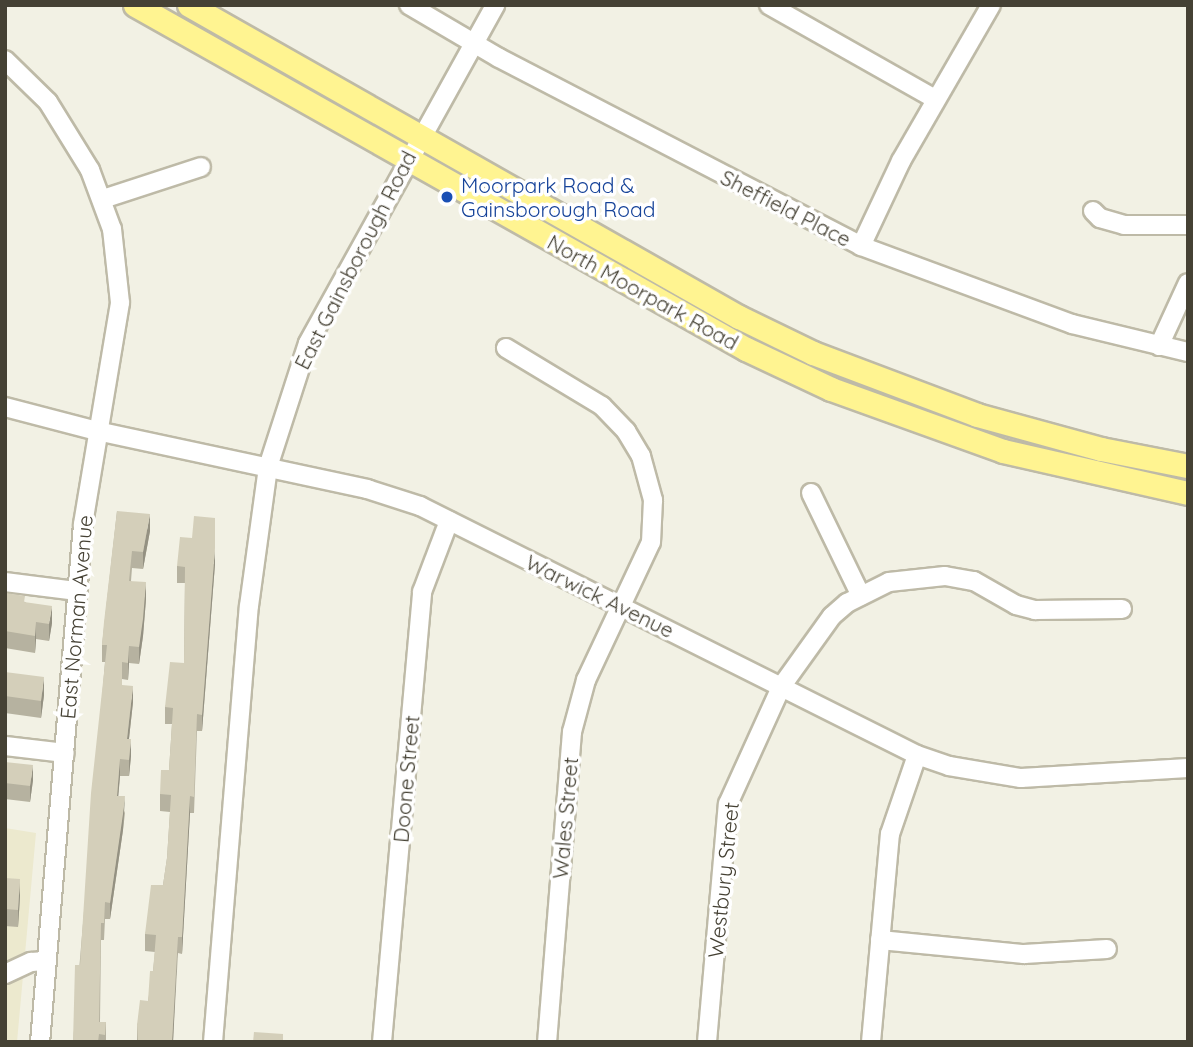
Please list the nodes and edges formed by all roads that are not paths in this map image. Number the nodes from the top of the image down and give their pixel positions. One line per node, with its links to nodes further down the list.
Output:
1 (135, 5): 11 (main road, North Moorpark Road)
2 (189, 5): 10 (main road, North Moorpark Road)
3 (409, 5): 7 (street, Sheffield Place)
4 (495, 5): 7 (street, East Gainsborough Road)
5 (769, 5): 9 (street)
6 (990, 5): 9 (street)
7 (474, 43): 10 (street, East Gainsborough Road); 16 (street, Sheffield Place)
8 (5, 61): 13 (street, East Norman Avenue)
9 (935, 99): 16 (street)
10 (419, 137): 11 (street, East Gainsborough Road); 23 (main road, North Moorpark Road)
11 (407, 159): 24 (street, East Gainsborough Road); 26 (main road, North Moorpark Road)
12 (201, 167): 13 (street)
13 (103, 199): 22 (street, East Norman Avenue)
14 (1093, 211): 15 (street)
15 (1188, 225)
16 (861, 246): 18 (street, Sheffield Place)
17 (1188, 283): 18 (street)
18 (1159, 346): 20 (street, Sheffield Place)
19 (506, 348): 31 (street, Wales Street)
20 (1188, 352)
21 (5, 407): 22 (street, Warwick Avenue)
22 (97, 431): 24 (street, Warwick Avenue); 29 (street, East Norman Avenue)
23 (1188, 466)
24 (268, 467): 27 (street, Warwick Avenue); 43 (street, East Gainsborough Road)
25 (811, 493): 30 (street)
26 (1188, 493)
27 (449, 521): 31 (street, Warwick Avenue); 44 (street, Doone Street)
28 (5, 582): 29 (street)
29 (76, 591): 35 (street, East Norman Avenue)
30 (861, 596): 32 (street, Westbury Street); 33 (street, Westbury Street)
31 (623, 605): 33 (street, Warwick Avenue); 45 (street, Wales Street)
32 (1122, 609)
33 (781, 687): 36 (street, Warwick Avenue); 46 (street, Westbury Street)
34 (5, 746): 35 (street)
35 (65, 753): 40 (street, East Norman Avenue)
36 (917, 755): 37 (street, Warwick Avenue); 38 (street)
37 (1188, 768)
38 (880, 940): 39 (street); 47 (street)
39 (1107, 949)
40 (46, 961): 41 (street); 42 (street, East Norman Avenue)
41 (5, 974)
42 (40, 1042)
43 (212, 1042)
44 (382, 1042)
45 (547, 1042)
46 (707, 1042)
47 (871, 1042)

